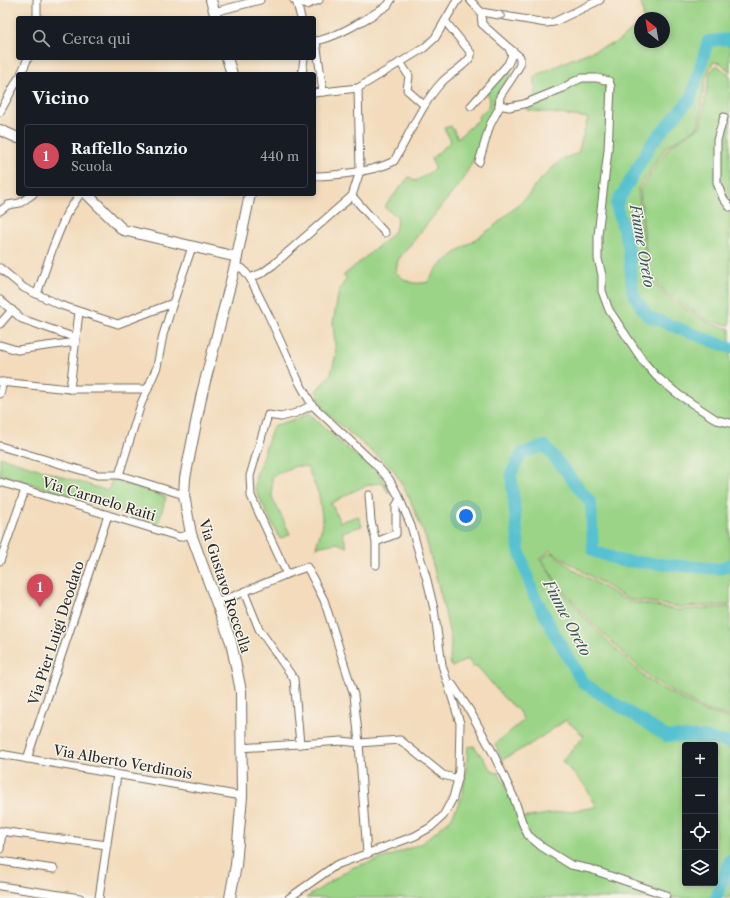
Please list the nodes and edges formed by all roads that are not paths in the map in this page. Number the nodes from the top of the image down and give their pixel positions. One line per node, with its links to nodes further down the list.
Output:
1 (37, 0): 12 (street)
2 (211, 0): 11 (street)
3 (260, 0): 11 (street)
4 (295, 0): 5 (street); 13 (street)
5 (319, 0)
6 (391, 0): 15 (street)
7 (459, 0): 14 (street)
8 (470, 0): 10 (street)
9 (600, 0): 10 (street, one-way to 9)
10 (481, 12): 17 (street)
11 (215, 15)
12 (36, 16)
13 (300, 16)
14 (445, 21): 21 (street); 29 (street)
15 (316, 42)
16 (316, 48): 27 (street)
17 (509, 48): 30 (street); 31 (street)
18 (27, 60): 22 (street)
19 (228, 60): 23 (street)
20 (304, 60): 24 (street)
21 (400, 62): 26 (street); 29 (street)
22 (22, 72)
23 (231, 72)
24 (302, 72)
25 (16, 83): 32 (street)
26 (358, 88): 27 (street); 37 (street)
27 (323, 92): 28 (street)
28 (316, 93)
29 (424, 105): 37 (street)
30 (499, 105): 36 (street); 64 (street)
31 (471, 106)
32 (0, 112)
33 (724, 117): 44 (street)
34 (0, 130): 35 (street)
35 (16, 137)
36 (480, 162)
37 (360, 171): 38 (street); 43 (street)
38 (316, 176)
39 (29, 196): 45 (street)
40 (79, 196): 51 (street)
41 (89, 196): 47 (street)
42 (250, 196): 48 (street, Via Gustavo Roccella)
43 (352, 196): 46 (street); 50 (street)
44 (730, 207)
45 (0, 210)
46 (385, 233)
47 (192, 247): 48 (street); 53 (street)
48 (236, 262): 50 (street); 69 (street, Via Gustavo Roccella)
49 (0, 268): 51 (street)
50 (250, 278): 63 (street)
51 (37, 294): 55 (street)
52 (0, 300): 54 (street)
53 (173, 303): 55 (street); 60 (street)
54 (12, 310): 56 (street); 57 (street)
55 (79, 312): 57 (street)
56 (0, 324)
57 (76, 340): 58 (street); 61 (street)
58 (0, 345)
59 (2, 382): 61 (street); 62 (street)
60 (148, 388): 61 (street); 66 (street)
61 (70, 389)
62 (0, 394)
63 (312, 405): 71 (street); 77 (street)
64 (730, 423)
65 (0, 446): 66 (street, Via Carmelo Raiti)
66 (119, 475): 69 (street, Via Carmelo Raiti)
67 (0, 482): 68 (street, Via Carmelo Raiti)
68 (25, 490): 72 (street, Via Carmelo Raiti); 75 (street)
69 (184, 495): 73 (street, Via Gustavo Roccella)
70 (369, 495): 74 (street)
71 (400, 499): 74 (street); 80 (street)
72 (108, 515): 73 (street, Via Carmelo Raiti); 85 (street, Via Pier Luigi Deodato)
73 (191, 534): 79 (street, Via Gustavo Roccella)
74 (376, 542): 76 (street)
75 (0, 561)
76 (376, 565)
77 (287, 574): 78 (street); 81 (street)
78 (244, 592): 79 (street); 82 (street)
79 (217, 603): 83 (street, Via Gustavo Roccella)
80 (448, 685): 87 (street); 96 (street)
81 (359, 743): 82 (street); 87 (street); 92 (street)
82 (300, 744): 83 (street)
83 (241, 748): 88 (street, Via Gustavo Roccella)
84 (0, 754): 85 (street, Via Alberto Verdinois)
85 (28, 759): 86 (street, Via Alberto Verdinois)
86 (117, 774): 88 (street, Via Alberto Verdinois); 90 (street)
87 (458, 779): 92 (street)
88 (242, 796): 99 (street, Via Gustavo Roccella)
89 (1, 831): 90 (street); 91 (street)
90 (107, 845): 98 (street)
91 (0, 848)
92 (366, 854): 100 (street)
93 (0, 861): 94 (street)
94 (54, 869)
95 (0, 886): 97 (street)
96 (666, 895)
97 (80, 898)
98 (99, 898)
99 (230, 898)
100 (289, 898)

